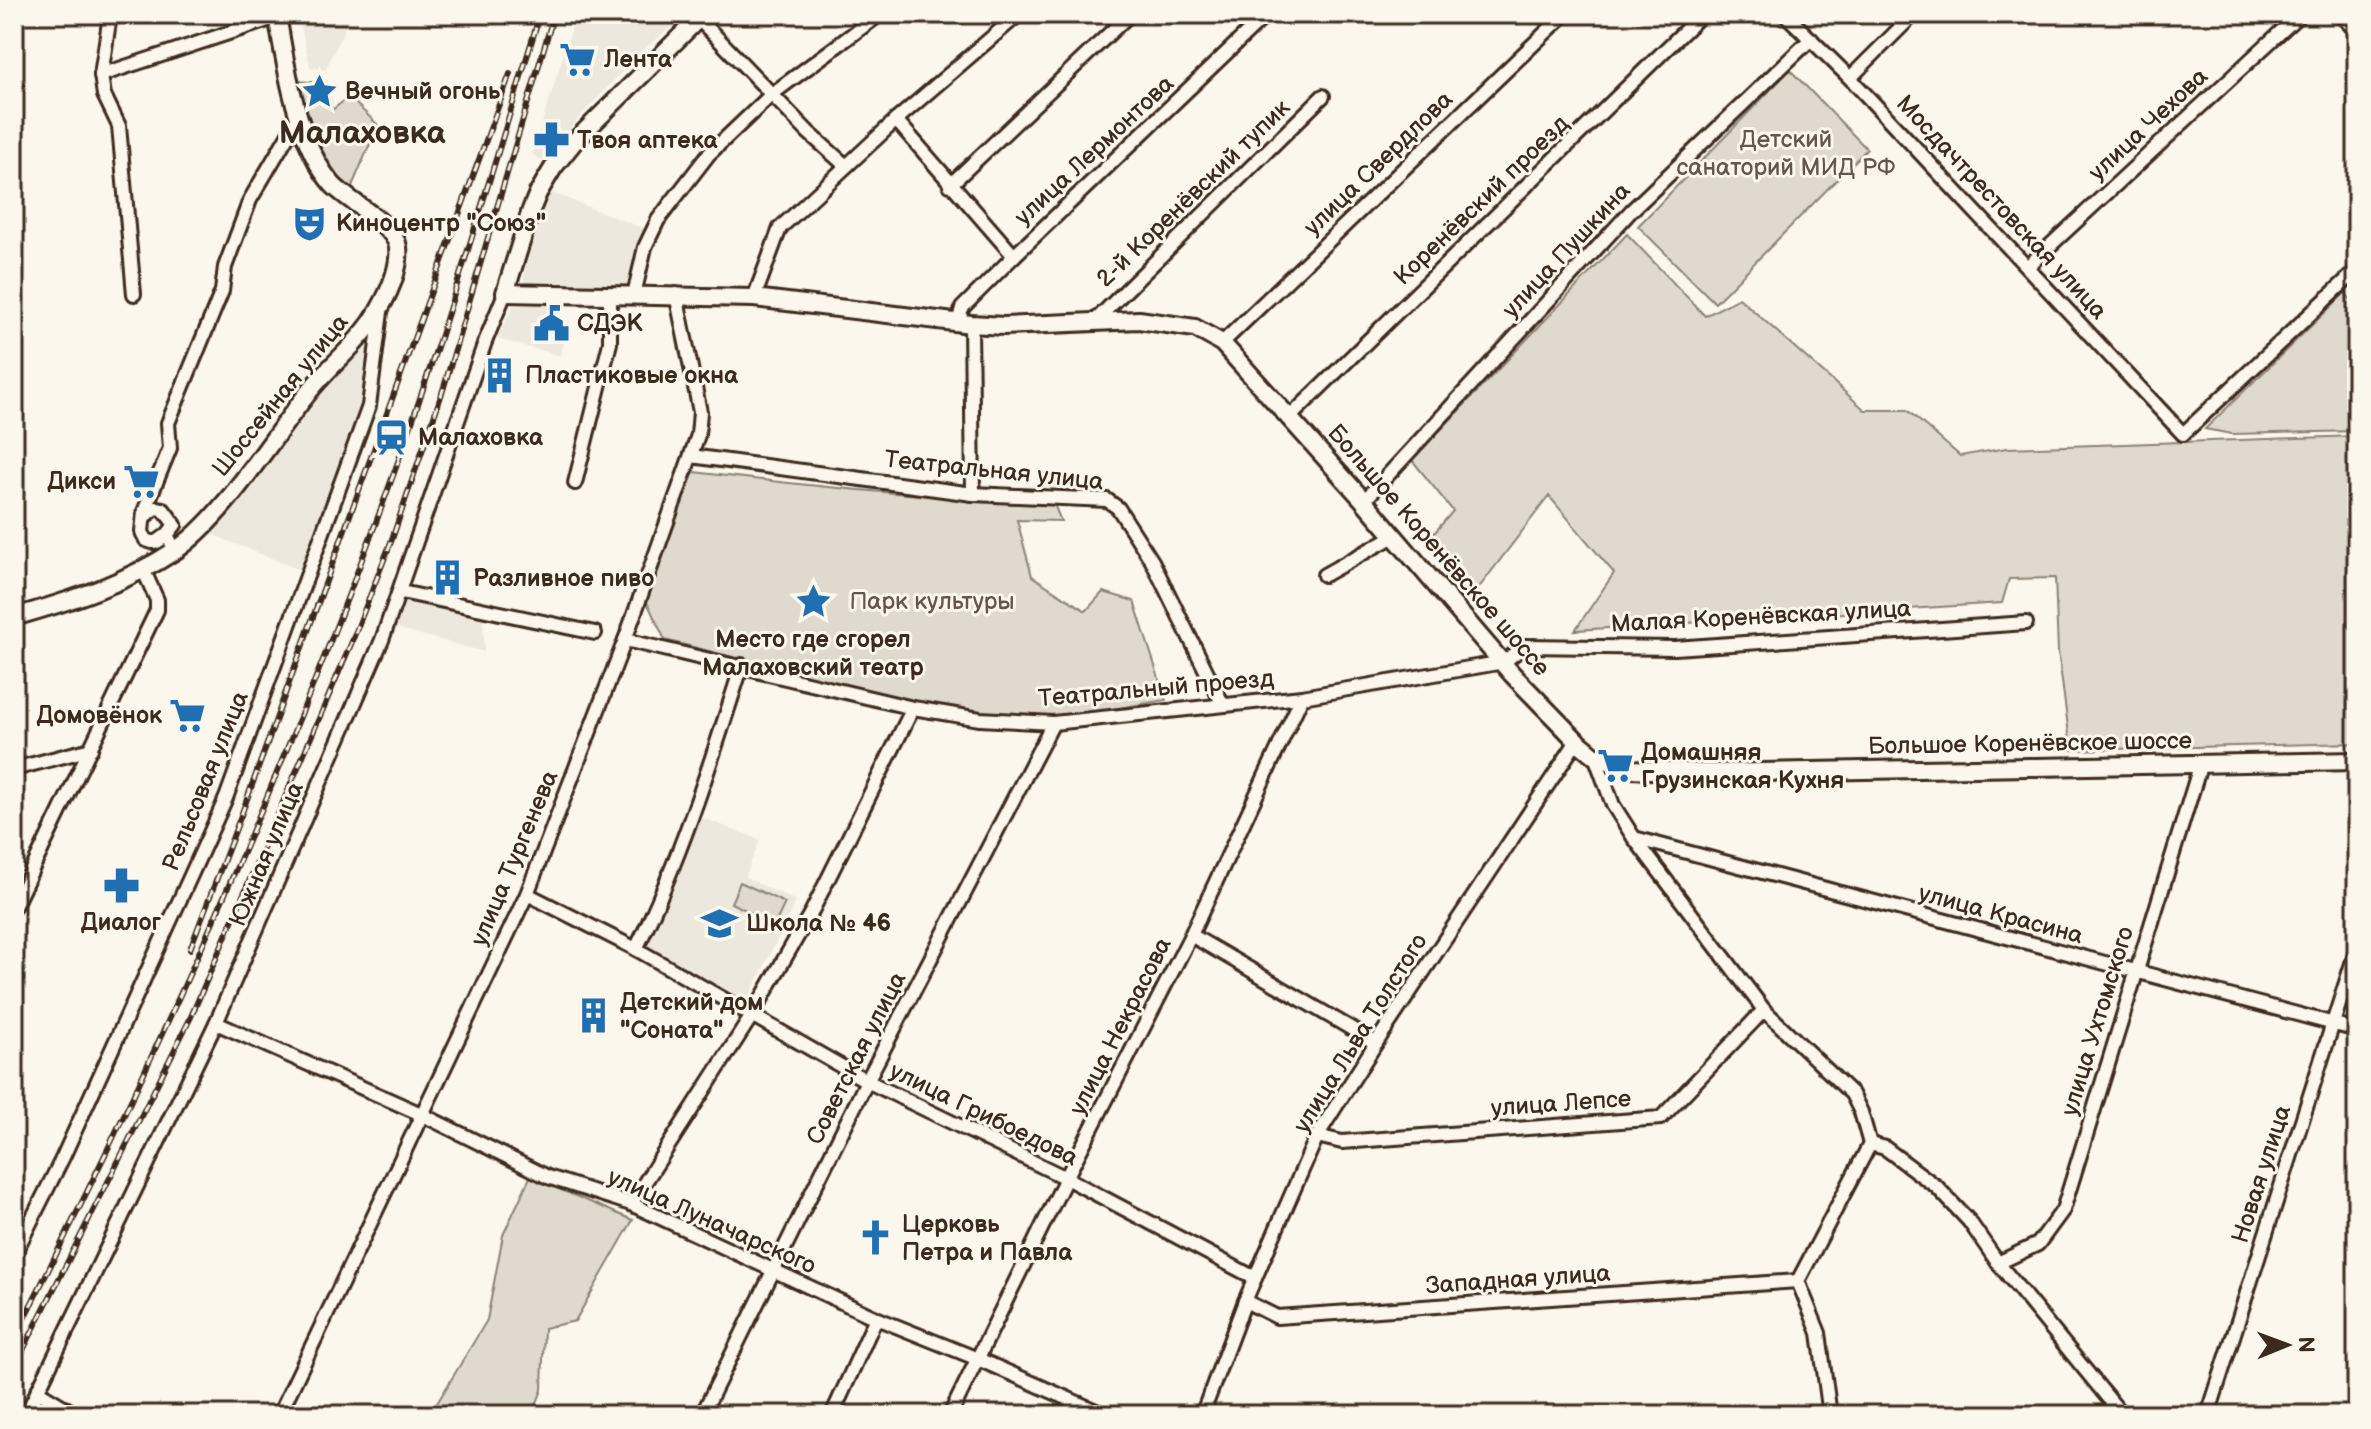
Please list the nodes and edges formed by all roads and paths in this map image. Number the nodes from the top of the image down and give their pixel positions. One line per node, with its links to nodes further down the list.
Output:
1 (880, 14): 18 (street)
2 (1019, 14): 21 (street)
3 (1130, 14): 23 (street)
4 (1267, 14): 24 (street, улица Лермонтова)
5 (1565, 14): 36 (street, улица Свердлова)
6 (1702, 14): 37 (street, Коренёвский проезд)
7 (1785, 14): 15 (street, Мосдачтрестовская улица)
8 (1914, 14): 17 (street)
9 (2300, 14): 25 (street, улица Чехова)
10 (2340, 14): 14 (street)
11 (277, 16): 16 (street); 20 (main road)
12 (700, 16): 18 (street); 27 (main road)
13 (109, 22): 16 (street)
14 (2357, 32)
15 (1811, 39): 17 (street, Мосдачтрестовская улица); 41 (street, улица Пушкина)
16 (101, 75): 28 (street)
17 (1850, 78): 25 (street, Мосдачтрестовская улица)
18 (772, 94): 22 (street); 31 (street)
19 (1323, 96): 34 (street, 2-й Коренёвский тупик)
20 (298, 118): 33 (main road, Шоссейная улица); 42 (street)
21 (896, 120): 22 (street); 23 (street)
22 (846, 166): 32 (street)
23 (950, 185): 24 (street)
24 (1014, 256): 35 (street, улица Лермонтова)
25 (2027, 267): 26 (street, Мосдачтрестовская улица)
26 (2357, 270)
27 (505, 293): 30 (main road, Большое Коренёвское шоссе); 47 (street, Южная улица)
28 (134, 294)
29 (676, 294): 31 (main road, Большое Коренёвское шоссе); 32 (main road, Большое Коренёвское шоссе); 38 (street, улица Тургенева)
30 (610, 295): 31 (main road, Большое Коренёвское шоссе); 39 (street)
31 (634, 295)
32 (754, 298): 35 (main road, Большое Коренёвское шоссе)
33 (381, 305): 44 (main road, Шоссейная улица); 83 (street, Рельсовая улица)
34 (1094, 322): 35 (main road, Большое Коренёвское шоссе); 36 (main road, Большое Коренёвское шоссе)
35 (965, 324): 40 (street)
36 (1222, 343): 37 (main road, Большое Коренёвское шоссе)
37 (1290, 417): 41 (main road, Большое Коренёвское шоссе)
38 (691, 456): 40 (street, Театральная улица); 51 (street, улица Тургенева)
39 (575, 483)
40 (973, 494): 55 (street, Театральная улица)
41 (1364, 501): 43 (main road, Большое Коренёвское шоссе)
42 (144, 517): 44 (street); 44 (street)
43 (1394, 536): 46 (street); 52 (main road, Большое Коренёвское шоссе)
44 (171, 543): 45 (main road, Шоссейная улица)
45 (143, 569): 48 (main road, Шоссейная улица); 59 (street)
46 (1324, 575)
47 (401, 592): 50 (street); 74 (street, Южная улица)
48 (14, 617)
49 (2026, 623): 52 (street, Малая Коренёвская улица)
50 (595, 633)
51 (625, 640): 53 (street, Театральный проезд); 65 (street, улица Тургенева)
52 (1504, 662): 54 (street, Театральный проезд); 58 (main road, Большое Коренёвское шоссе)
53 (742, 665): 56 (street, Театральный проезд); 69 (street)
54 (1302, 697): 55 (street, Театральный проезд); 67 (street, улица Некрасова)
55 (1223, 705): 57 (street, Театральный проезд)
56 (913, 708): 57 (street, Театральный проезд); 72 (street)
57 (1053, 723): 77 (street, Советская улица)
58 (1577, 741): 60 (main road, Большое Коренёвское шоссе); 76 (street, улица Льва Толстого)
59 (91, 749): 63 (street); 66 (street)
60 (1595, 756): 62 (main road, Большое Коренёвское шоссе); 64 (street)
61 (2357, 761): 62 (main road, Большое Коренёвское шоссе)
62 (2201, 763): 70 (street, улица Ухтомского)
63 (14, 769)
64 (1634, 838): 70 (street, улица Красина); 71 (street)
65 (527, 894): 69 (street, улица Грибоедова); 78 (street, улица Тургенева)
66 (14, 907)
67 (1191, 935): 76 (street); 81 (street, улица Некрасова)
68 (2357, 948): 73 (street, Новая улица)
69 (636, 949): 72 (street, улица Грибоедова)
70 (2135, 971): 73 (street, улица Красина); 84 (street, улица Ухтомского)
71 (1764, 1010): 79 (street, улица Лепсе); 80 (street)
72 (751, 1017): 77 (street, улица Грибоедова); 82 (street)
73 (2332, 1022): 75 (street, улица Красина); 103 (street, Новая улица)
74 (216, 1023): 78 (street, улица Луначарского); 91 (street, Южная улица)
75 (2357, 1030)
76 (1376, 1043): 79 (street, улица Льва Толстого)
77 (867, 1081): 81 (street, улица Грибоедова); 85 (street, Советская улица)
78 (421, 1114): 82 (street, улица Луначарского); 95 (street, улица Тургенева)
79 (1317, 1136): 86 (street, улица Льва Толстого)
80 (1870, 1144): 84 (street); 87 (street)
81 (1066, 1178): 86 (street, улица Грибоедова); 90 (street, улица Некрасова)
82 (631, 1204): 85 (street, улица Луначарского)
83 (14, 1255)
84 (1998, 1263): 102 (street)
85 (775, 1272): 89 (street, улица Луначарского); 96 (street, Советская улица)
86 (1255, 1278): 88 (street, улица Льва Толстого)
87 (1798, 1281): 88 (street, Западная улица); 101 (street)
88 (1245, 1301): 100 (street, улица Льва Толстого)
89 (876, 1318): 90 (street, улица Луначарского); 97 (street)
90 (978, 1359): 92 (street, улица Луначарского); 98 (street, улица Некрасова)
91 (37, 1391): 93 (street, Южная улица); 94 (street)
92 (1073, 1409): 99 (street, улица Луначарского)
93 (26, 1415)
94 (77, 1415)
95 (279, 1415)
96 (702, 1415)
97 (832, 1415)
98 (950, 1415)
99 (1105, 1415)
100 (1202, 1415)
101 (1830, 1415)
102 (2122, 1415)
103 (2208, 1415)

